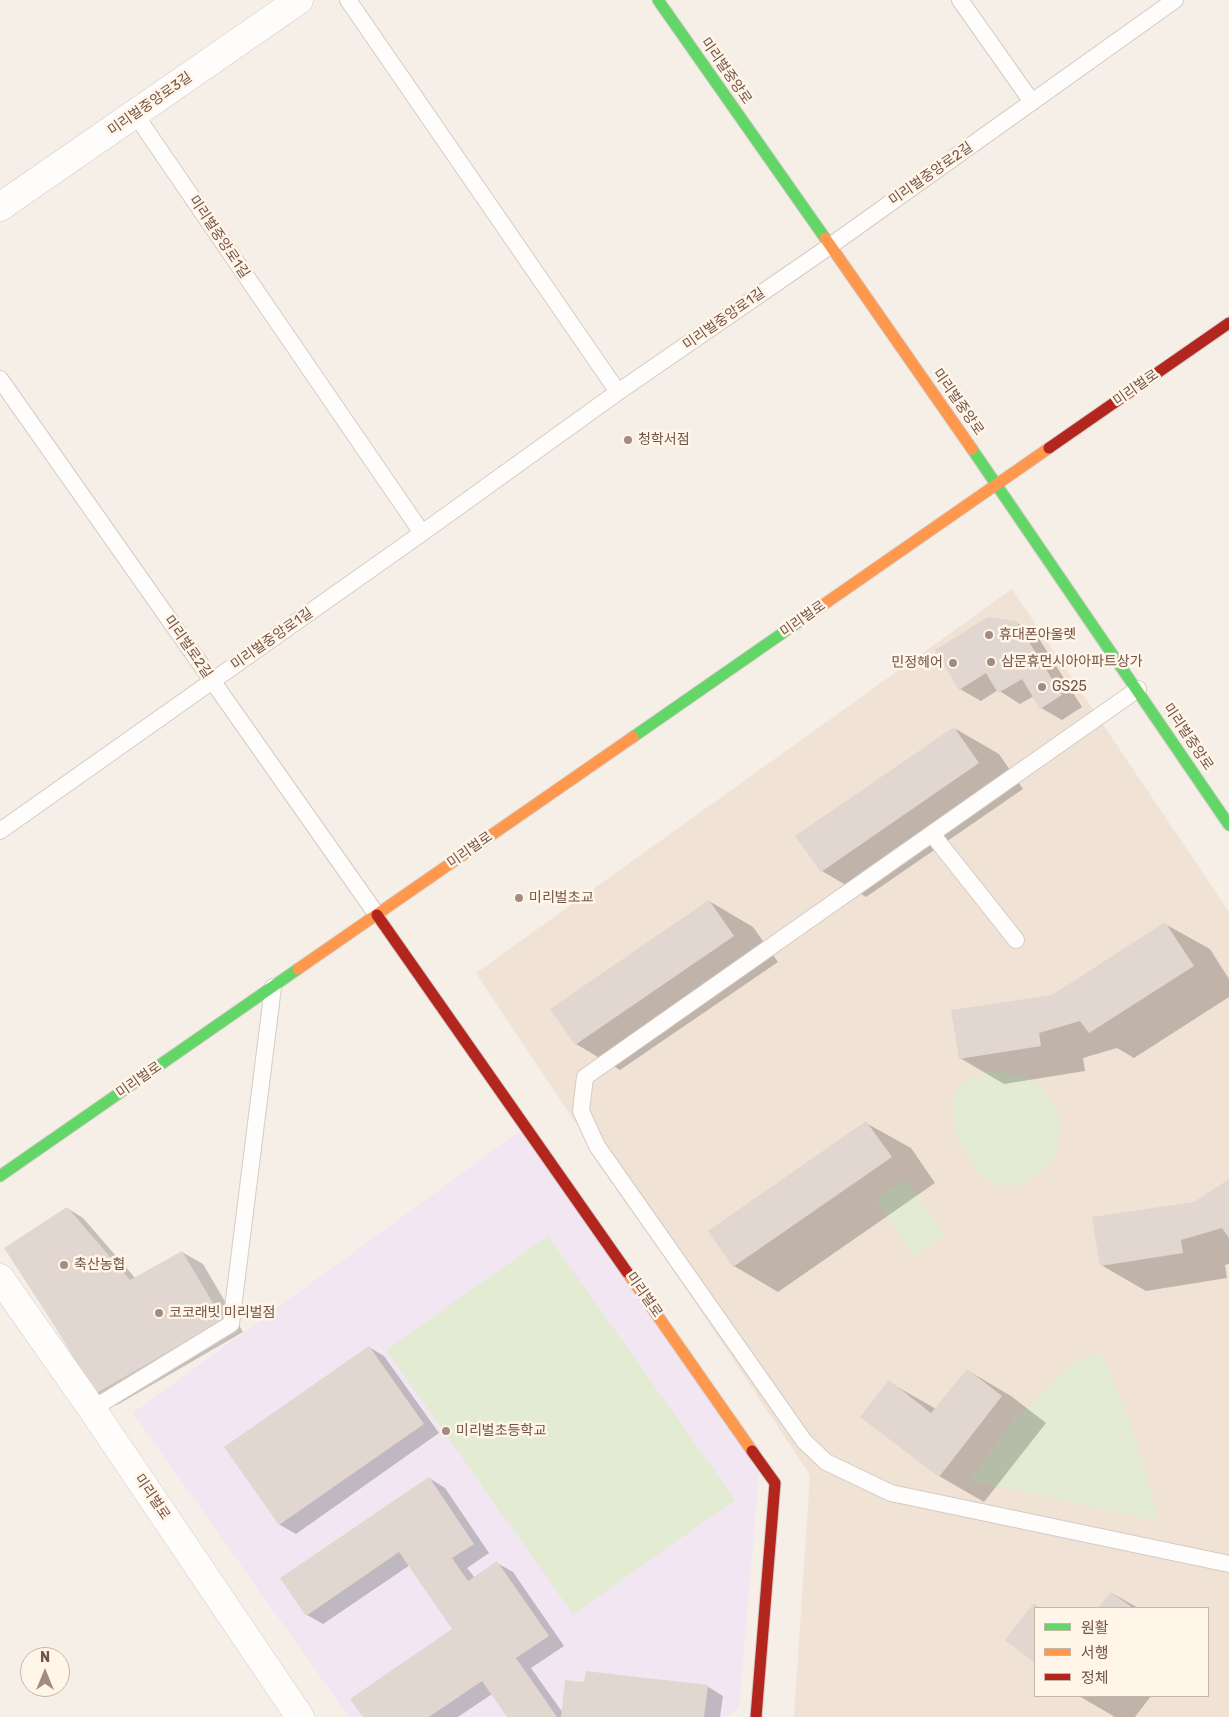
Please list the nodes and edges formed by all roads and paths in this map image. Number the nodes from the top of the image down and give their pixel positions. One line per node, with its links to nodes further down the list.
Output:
1 (299, 0): 7 (street, 미리벌중앙로3길)
2 (348, 0): 12 (lane)
3 (658, 0): 9 (street, 미리벌중앙로)
4 (960, 0): 6 (lane)
5 (1175, 0): 6 (lane, 미리벌중앙로2길)
6 (1032, 102): 9 (lane, 미리벌중앙로2길)
7 (135, 114): 8 (street, 미리벌중앙로3길); 14 (lane, 미리벌중앙로1길)
8 (0, 207)
9 (830, 246): 12 (lane, 미리벌중앙로1길); 13 (street, 미리벌중앙로)
10 (1229, 323): 13 (street, 미리벌로)
11 (0, 380): 15 (lane, 미리벌로2길)
12 (618, 392): 14 (lane, 미리벌중앙로1길)
13 (998, 484): 16 (street, 미리벌중앙로); 20 (street, 미리벌로)
14 (422, 533): 15 (lane, 미리벌중앙로1길)
15 (212, 681): 18 (lane, 미리벌중앙로1길); 20 (lane, 미리벌로2길)
16 (1138, 689): 17 (street, 미리벌중앙로); 19 (lane)
17 (1229, 825)
18 (1, 827)
19 (932, 834): 21 (lane); 26 (lane)
20 (377, 915): 22 (street, 미리벌로); 28 (street, 미리벌로)
21 (1016, 940)
22 (273, 987): 23 (street, 미리벌로); 25 (lane)
23 (0, 1176)
24 (0, 1278): 25 (street, 미리벌로)
25 (92, 1409): 27 (street, 미리벌로)
26 (1229, 1564)
27 (300, 1717)
28 (756, 1717)

